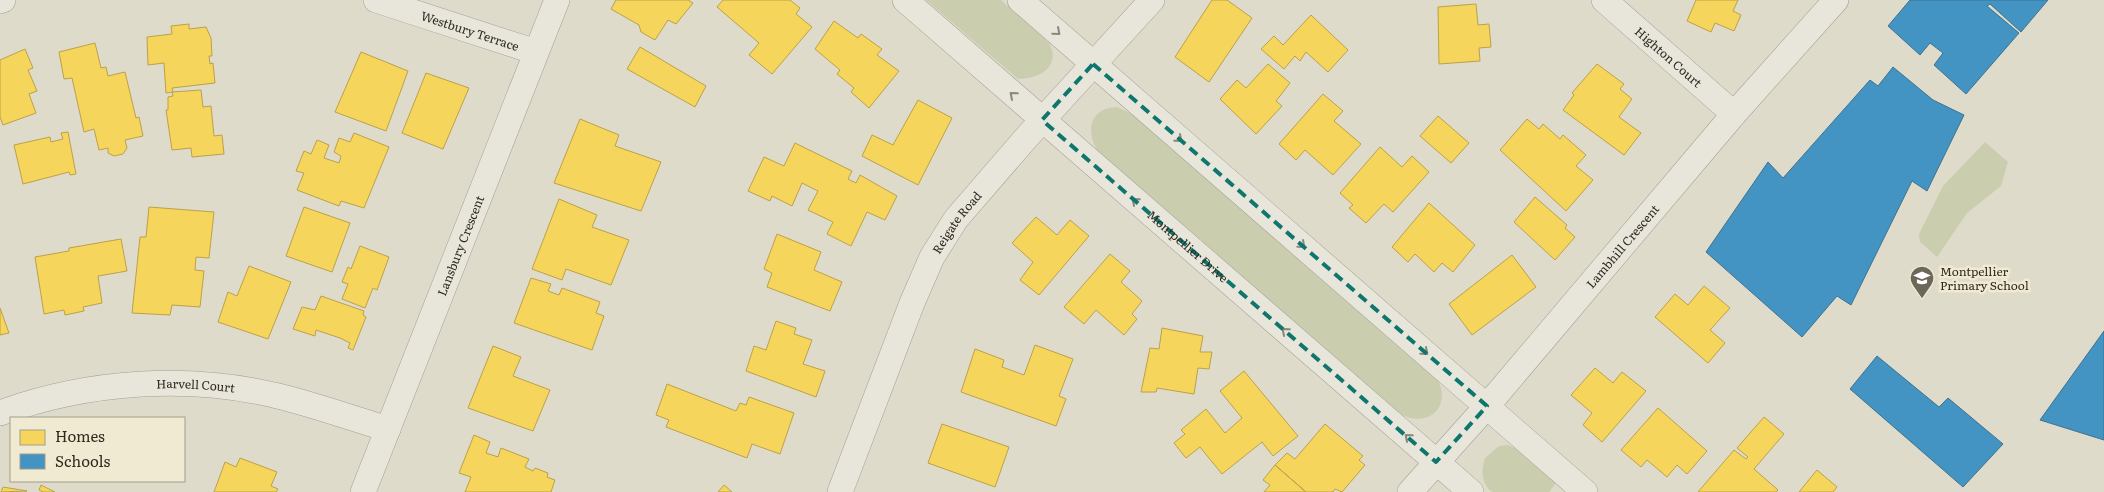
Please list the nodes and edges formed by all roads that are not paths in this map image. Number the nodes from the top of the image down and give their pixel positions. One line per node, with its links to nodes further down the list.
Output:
1 (376, 0): 8 (street, Westbury Terrace)
2 (557, 0): 8 (street, Lansbury Crescent)
3 (905, 0): 11 (street, Montpellier Drive, one-way to 3)
4 (1020, 0): 9 (street, one-way to 9)
5 (1152, 0): 9 (street, Reigate Road)
6 (1604, 0): 10 (street, Highton Court)
7 (1836, 0): 10 (street, Lambhill Crescent)
8 (536, 52): 14 (street, Lansbury Crescent)
9 (1093, 64): 11 (street, Reigate Road); 12 (street, one-way to 12)
10 (1734, 114): 12 (street, Lambhill Crescent)
11 (1042, 120): 15 (street, Montpellier Drive, one-way to 11); 17 (street, Reigate Road)
12 (1487, 406): 15 (street, Lambhill Crescent); 20 (street)
13 (0, 413): 14 (street, Harvell Court)
14 (388, 429): 16 (street, Lansbury Crescent)
15 (1436, 462): 18 (street, Lambhill Crescent); 19 (street, Montpellier Drive)
16 (363, 492)
17 (840, 492)
18 (1410, 492)
19 (1471, 492)
20 (1585, 492)

